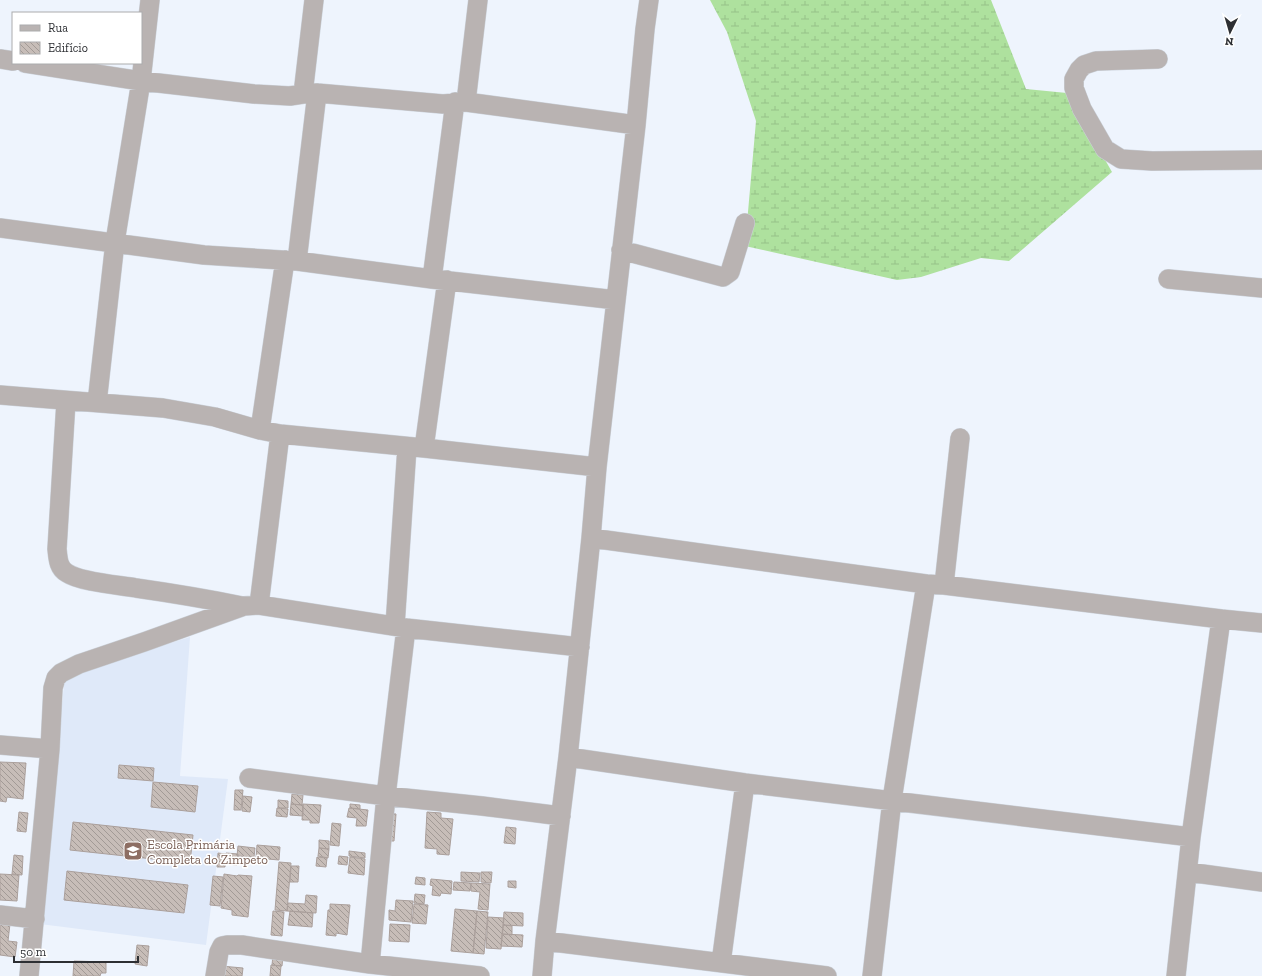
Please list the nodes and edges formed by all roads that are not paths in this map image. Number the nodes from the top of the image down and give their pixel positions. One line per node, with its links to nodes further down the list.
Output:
1 (150, 0): 9 (street)
2 (314, 0): 10 (street)
3 (478, 0): 11 (street)
4 (649, 0): 12 (street)
5 (0, 59): 7 (street)
6 (1158, 59): 13 (street)
7 (12, 61)
8 (31, 64): 9 (street)
9 (141, 81): 10 (street); 16 (street)
10 (310, 93): 11 (street); 18 (street)
11 (460, 102): 12 (street); 20 (street)
12 (636, 125): 17 (street)
13 (1262, 160)
14 (745, 223): 17 (street)
15 (0, 228): 16 (street)
16 (115, 242): 18 (street); 25 (street)
17 (621, 250): 22 (street)
18 (291, 261): 20 (street); 26 (street)
19 (1168, 279): 21 (street)
20 (439, 280): 22 (street); 29 (street)
21 (1262, 288)
22 (616, 300): 30 (street)
23 (0, 395): 24 (street)
24 (66, 401): 25 (street); 33 (street)
25 (97, 403): 26 (street)
26 (260, 430): 27 (street)
27 (280, 434): 29 (street); 33 (street)
28 (960, 438): 32 (street)
29 (415, 447): 30 (street); 36 (street)
30 (597, 467): 31 (street)
31 (591, 538): 32 (street); 37 (street)
32 (935, 584): 34 (street); 44 (street)
33 (251, 606): 36 (street); 39 (street)
34 (1221, 619): 35 (street); 46 (street)
35 (1262, 623)
36 (401, 627): 37 (street); 43 (street)
37 (580, 647): 40 (street)
38 (0, 745): 39 (street)
39 (50, 749): 50 (street)
40 (568, 757): 42 (street); 45 (street)
41 (249, 778): 43 (street)
42 (745, 784): 44 (street); 52 (street)
43 (386, 796): 45 (street); 53 (street)
44 (892, 800): 46 (street); 59 (street)
45 (561, 816): 51 (street)
46 (1191, 837): 47 (street)
47 (1188, 872): 48 (street); 60 (street)
48 (1262, 882)
49 (0, 915): 50 (street)
50 (35, 919): 54 (street)
51 (545, 941): 52 (street); 57 (street)
52 (721, 964): 58 (street)
53 (357, 967): 55 (street); 56 (street)
54 (29, 976)
55 (215, 976)
56 (480, 976)
57 (542, 976)
58 (827, 976)
59 (872, 976)
60 (1176, 976)

